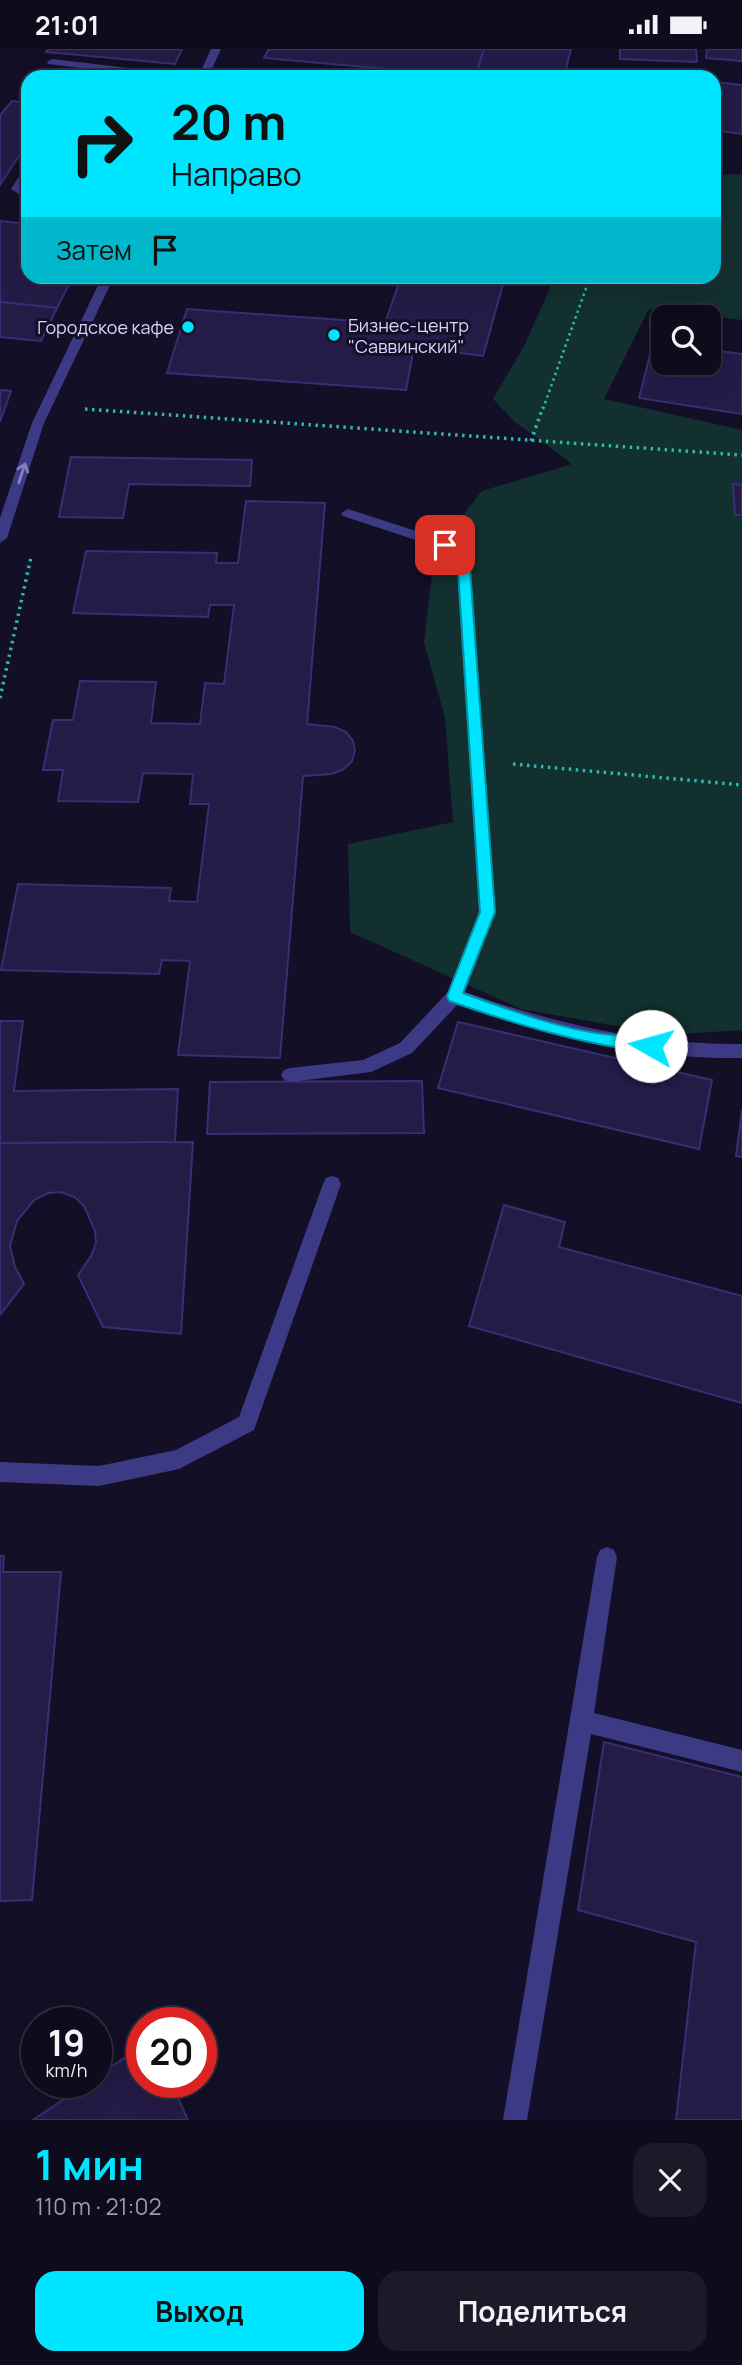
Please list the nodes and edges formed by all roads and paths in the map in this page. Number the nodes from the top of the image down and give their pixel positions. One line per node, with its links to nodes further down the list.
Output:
1 (216, 49): 5 (street)
2 (52, 62): 4 (street)
3 (238, 69): 6 (path)
4 (120, 70)
5 (206, 70)
6 (247, 70)
7 (105, 284): 13 (street, one-way to 7)
8 (587, 284): 10 (path)
9 (80, 409): 10 (path)
10 (531, 441): 11 (path)
11 (742, 455)
12 (348, 513): 16 (street)
13 (0, 538)
14 (26, 575): 15 (path)
15 (0, 698)
16 (478, 761): 17 (path); 18 (street)
17 (742, 785)
18 (454, 996): 19 (street); 20 (street)
19 (742, 1051)
20 (290, 1075)
21 (332, 1184): 22 (street)
22 (0, 1472)
23 (607, 1557): 24 (street)
24 (582, 1720): 25 (street); 26 (street)
25 (742, 1761)
26 (515, 2120)

